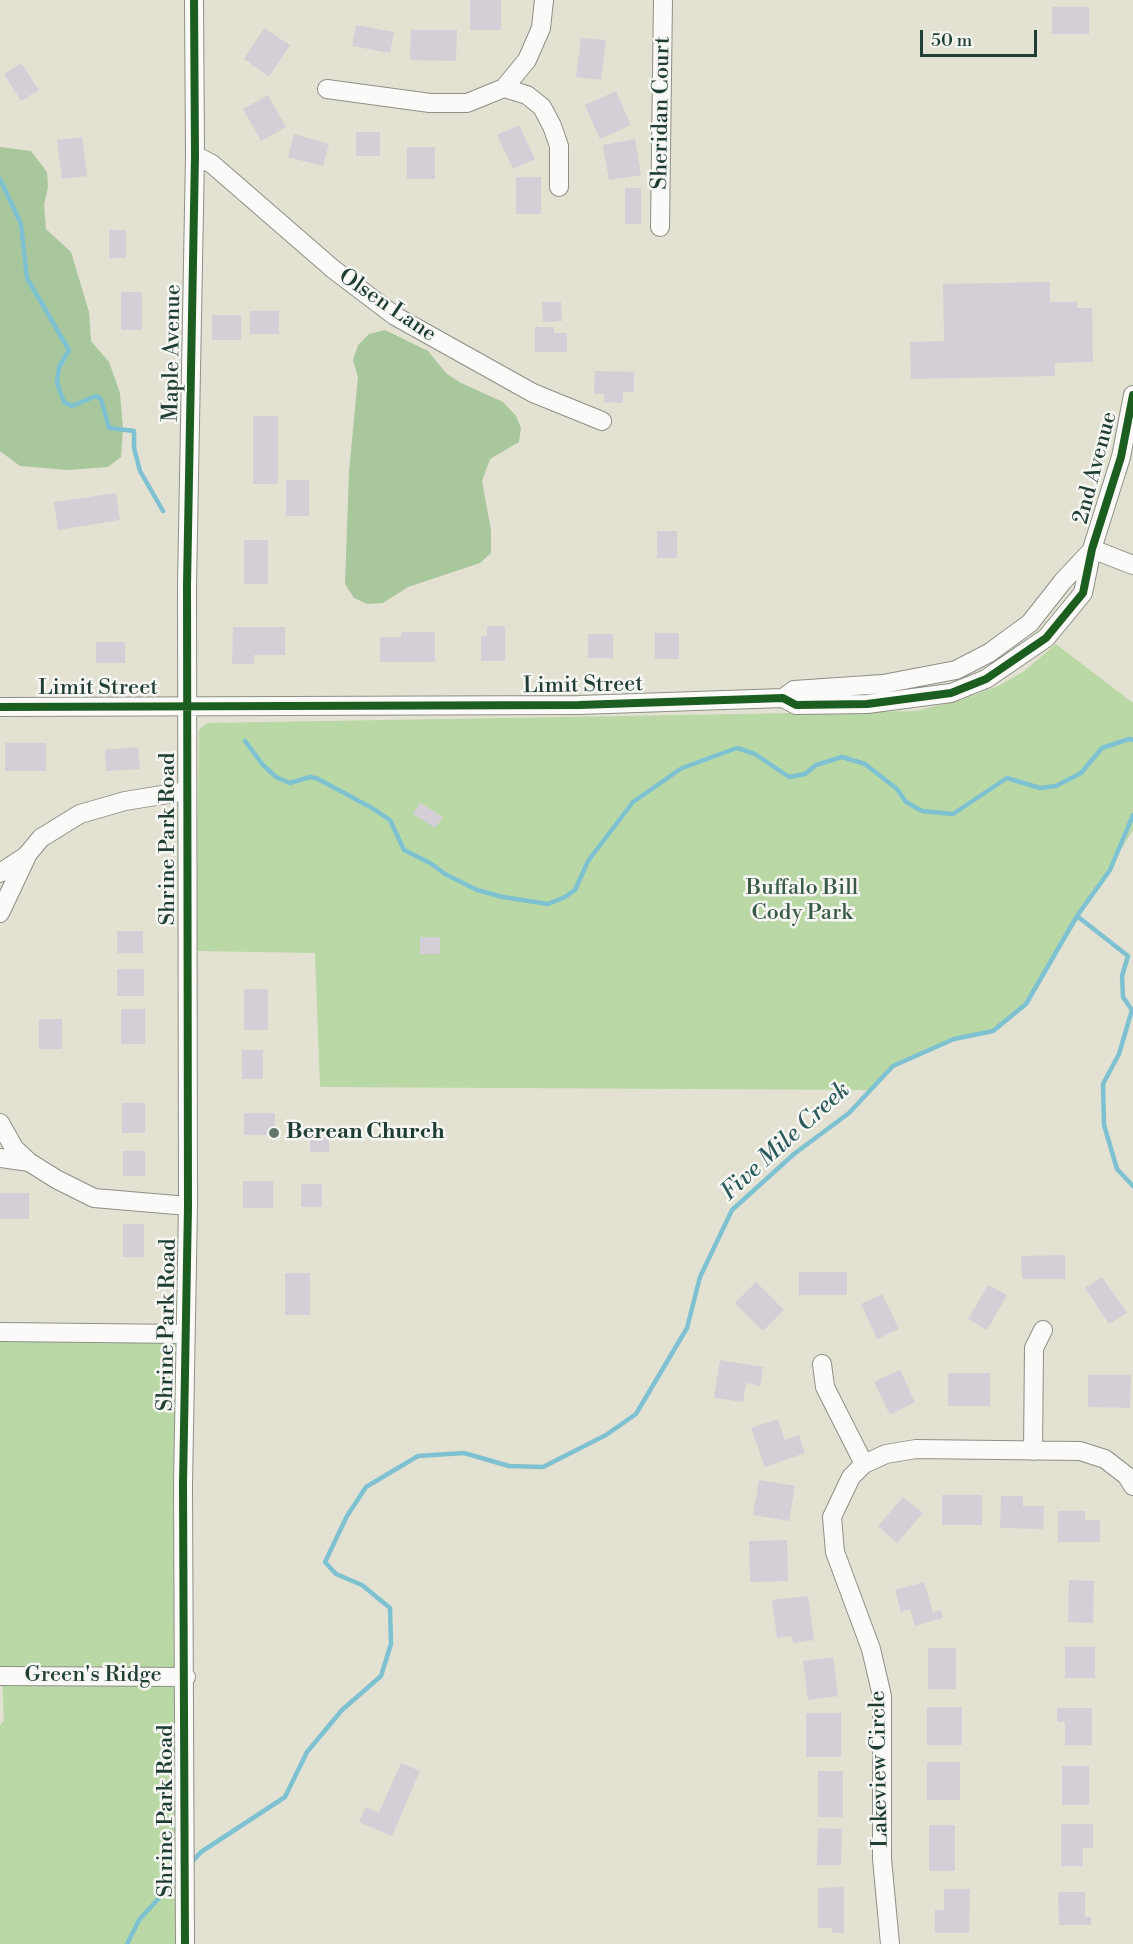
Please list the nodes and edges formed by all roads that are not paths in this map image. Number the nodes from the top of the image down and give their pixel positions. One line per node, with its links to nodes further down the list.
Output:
1 (194, 0): 6 (street, Maple Avenue)
2 (544, 0): 4 (street)
3 (663, 0): 8 (street, Sheridan Court)
4 (504, 88): 5 (street); 7 (street)
5 (327, 89)
6 (195, 155): 10 (street, Olsen Lane); 13 (street, Maple Avenue)
7 (559, 187)
8 (660, 227)
9 (1133, 395): 11 (street, 2nd Avenue)
10 (602, 421)
11 (1092, 549): 12 (street); 13 (street, Limit Street)
12 (1133, 565)
13 (186, 706): 14 (street, Limit Street); 15 (street, Shrine Park Road)
14 (0, 708)
15 (187, 791): 16 (street); 22 (street, Shrine Park Road)
16 (26, 856): 17 (street); 18 (street)
17 (0, 873)
18 (0, 913)
19 (0, 1123): 21 (street)
20 (0, 1158): 21 (street)
21 (30, 1162): 22 (street)
22 (188, 1206): 25 (street, Shrine Park Road)
23 (1043, 1330): 27 (street)
24 (0, 1332): 25 (street)
25 (185, 1334): 31 (street, Shrine Park Road)
26 (822, 1364): 28 (street)
27 (1033, 1451): 28 (street); 29 (street)
28 (864, 1464): 33 (street, Lakeview Circle)
29 (1133, 1486)
30 (0, 1676): 31 (street, Green's Ridge)
31 (186, 1677): 32 (street, Shrine Park Road)
32 (185, 1944)
33 (890, 1944)

